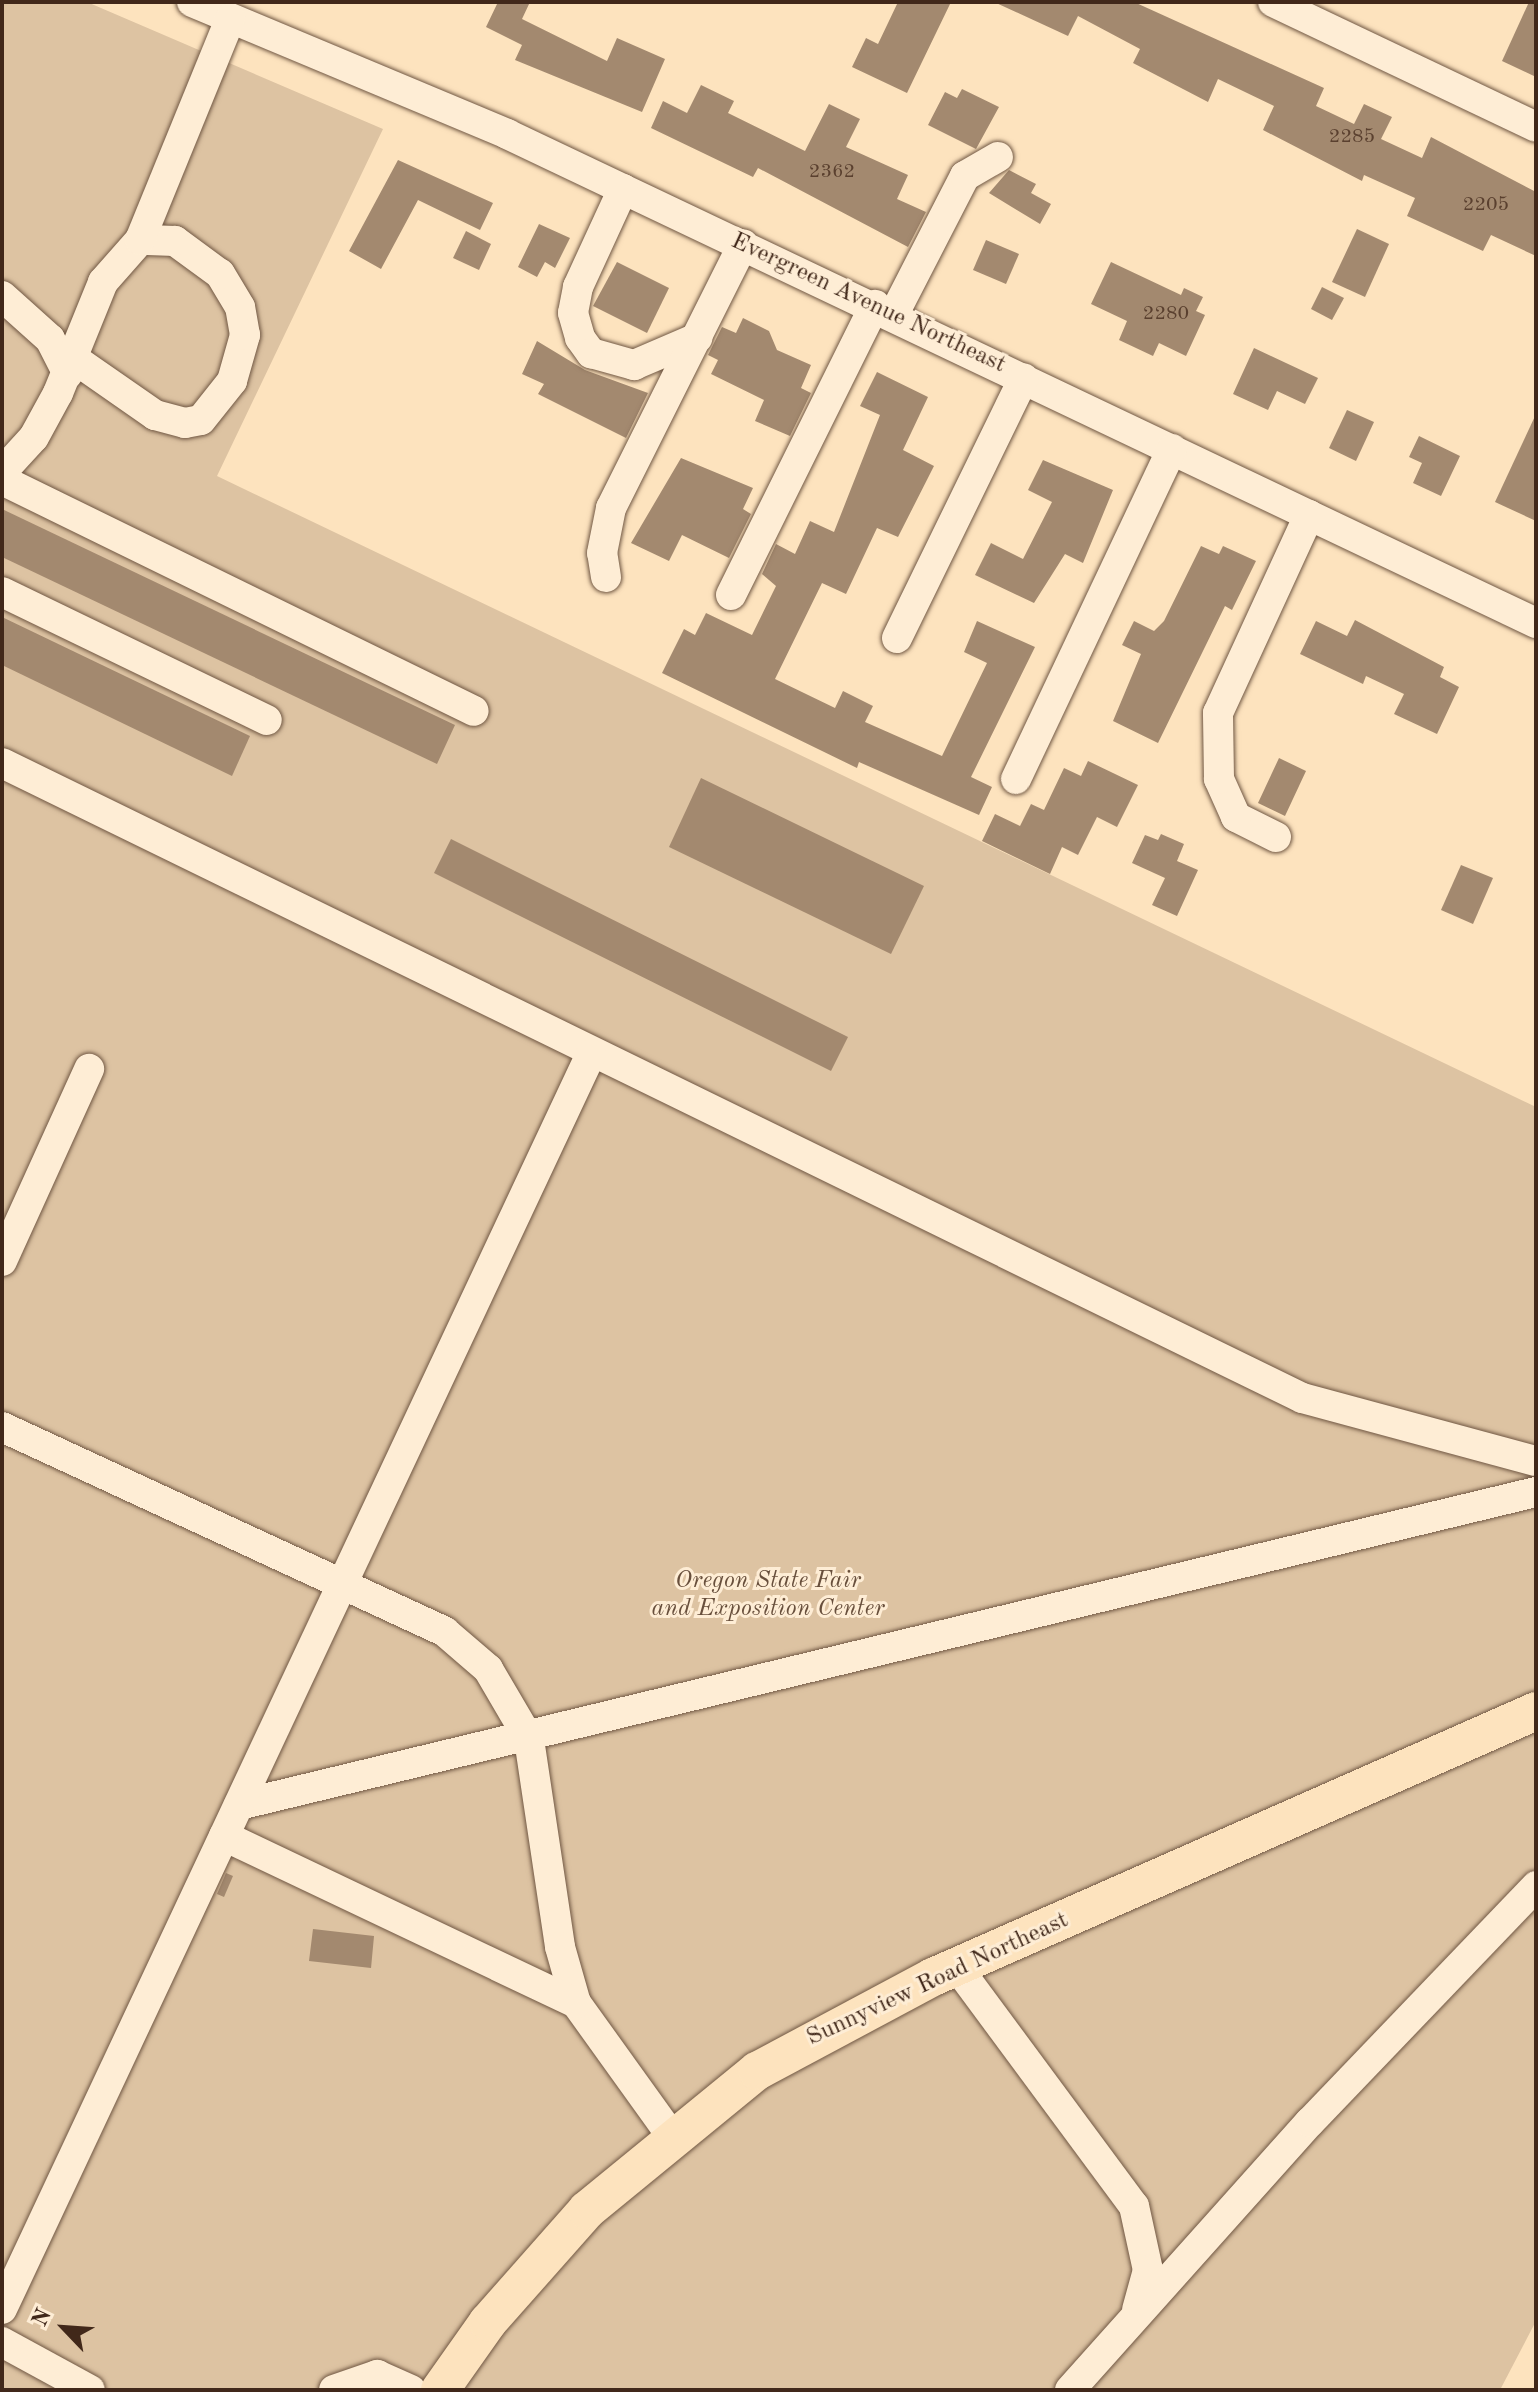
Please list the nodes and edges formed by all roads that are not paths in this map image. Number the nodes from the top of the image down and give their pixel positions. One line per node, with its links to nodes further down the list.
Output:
1 (1273, 2): 3 (street)
2 (214, 9): 5 (street, Evergreen Avenue Northeast); 6 (street)
3 (1536, 127)
4 (998, 157): 9 (street)
5 (623, 189): 7 (street, Evergreen Avenue Northeast); 10 (street)
6 (140, 240): 11 (street); 11 (street)
7 (743, 244): 9 (street, Evergreen Avenue Northeast); 10 (street)
8 (2, 296): 11 (street)
9 (885, 309): 12 (street, Evergreen Avenue Northeast); 19 (street)
10 (697, 338): 17 (street)
11 (71, 366): 14 (street)
12 (1024, 378): 13 (street, Evergreen Avenue Northeast); 21 (street)
13 (1172, 449): 16 (street, Evergreen Avenue Northeast); 25 (street)
14 (2, 472)
15 (2, 480): 22 (street)
16 (1309, 515): 20 (street, Evergreen Avenue Northeast); 26 (street)
17 (606, 577)
18 (2, 592): 23 (street)
19 (731, 595)
20 (1536, 623)
21 (897, 638)
22 (474, 711)
23 (267, 720)
24 (2, 763): 27 (street)
25 (1016, 779)
26 (1276, 837)
27 (591, 1054): 31 (street); 33 (street)
28 (89, 1069): 29 (street)
29 (2, 1261)
30 (2, 1427): 33 (street)
31 (1536, 1461)
32 (1536, 1492): 35 (street)
33 (342, 1584): 35 (street); 36 (street)
34 (1536, 1711): 39 (main road, Sunnyview Road Northeast)
35 (529, 1739): 36 (street); 40 (street)
36 (239, 1805): 37 (street)
37 (224, 1836): 40 (street); 42 (street)
38 (1536, 1886): 43 (street)
39 (957, 1967): 41 (main road, Sunnyview Road Northeast); 43 (street)
40 (576, 2003): 41 (street)
41 (671, 2135): 48 (main road, Sunnyview Road Northeast)
42 (2, 2309)
43 (1133, 2319): 49 (street)
44 (2, 2342): 45 (street)
45 (90, 2390)
46 (334, 2390): 47 (street)
47 (411, 2390)
48 (440, 2390)
49 (1070, 2390)

